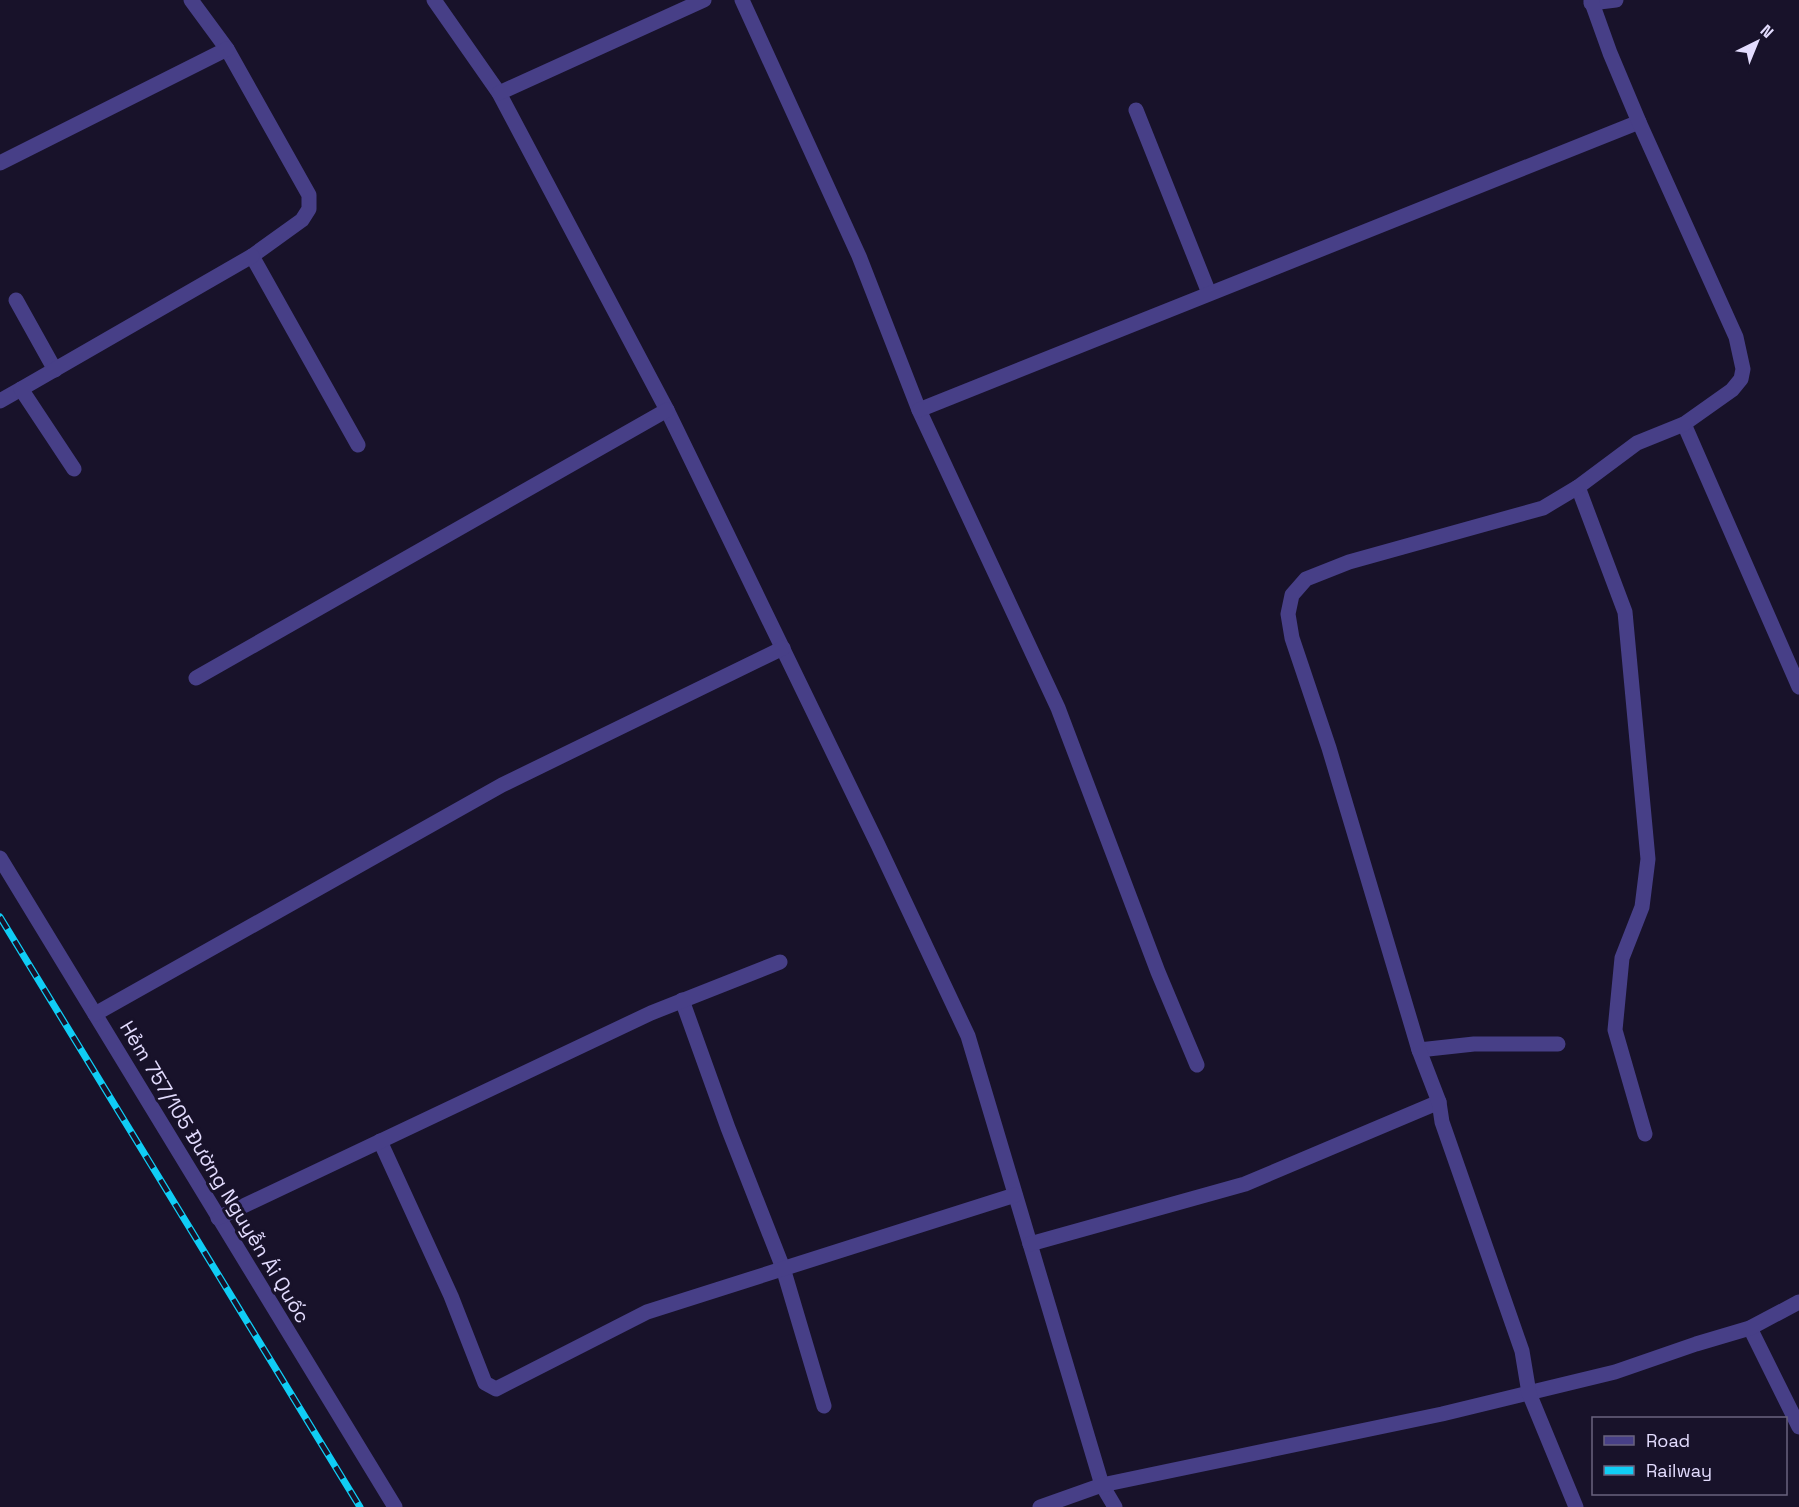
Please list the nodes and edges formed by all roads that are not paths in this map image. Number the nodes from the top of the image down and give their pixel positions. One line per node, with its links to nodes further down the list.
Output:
1 (191, 0): 7 (street)
2 (434, 0): 8 (street)
3 (704, 0): 8 (street)
4 (742, 0): 19 (street)
5 (1616, 0): 6 (street)
6 (1591, 2): 10 (street)
7 (227, 49): 11 (street); 12 (street)
8 (499, 93): 18 (street)
9 (1136, 110): 13 (street)
10 (1639, 122): 13 (street); 20 (street)
11 (0, 163)
12 (252, 256): 15 (street); 21 (street)
13 (1209, 293): 19 (street)
14 (16, 300): 15 (street)
15 (55, 370): 16 (street)
16 (21, 389): 17 (street); 22 (street)
17 (0, 401)
18 (667, 410): 24 (street); 25 (street)
19 (919, 410): 35 (street)
20 (1684, 424): 23 (street); 26 (street)
21 (358, 445)
22 (74, 469)
23 (1578, 487): 34 (street); 37 (street)
24 (783, 648): 32 (street); 39 (street)
25 (196, 678)
26 (1799, 687)
27 (0, 858): 28 (street, Hẻm 757/105 Đường Nguyễn Ái Quốc)
28 (13, 878): 29 (street); 32 (street, Hẻm 757/105 Đường Nguyễn Ái Quốc)
29 (0, 888)
30 (780, 962): 31 (street)
31 (682, 1000): 38 (street); 42 (street)
32 (95, 1014): 40 (street, Hẻm 757/105 Đường Nguyễn Ái Quốc)
33 (1558, 1044): 34 (street)
34 (1419, 1050): 36 (street)
35 (1197, 1065)
36 (1439, 1102): 41 (street); 45 (street)
37 (1645, 1134)
38 (380, 1141): 40 (street); 42 (street)
39 (1015, 1195): 41 (street); 42 (street)
40 (218, 1218): 49 (street, Hẻm 757/105 Đường Nguyễn Ái Quốc)
41 (1030, 1244): 48 (street)
42 (783, 1268): 46 (street)
43 (1799, 1302): 44 (street)
44 (1750, 1328): 45 (street); 47 (street)
45 (1529, 1393): 48 (street); 52 (street)
46 (824, 1406)
47 (1799, 1427)
48 (1101, 1485): 50 (street); 51 (street)
49 (394, 1507)
50 (1040, 1507)
51 (1115, 1507)
52 (1576, 1507)

